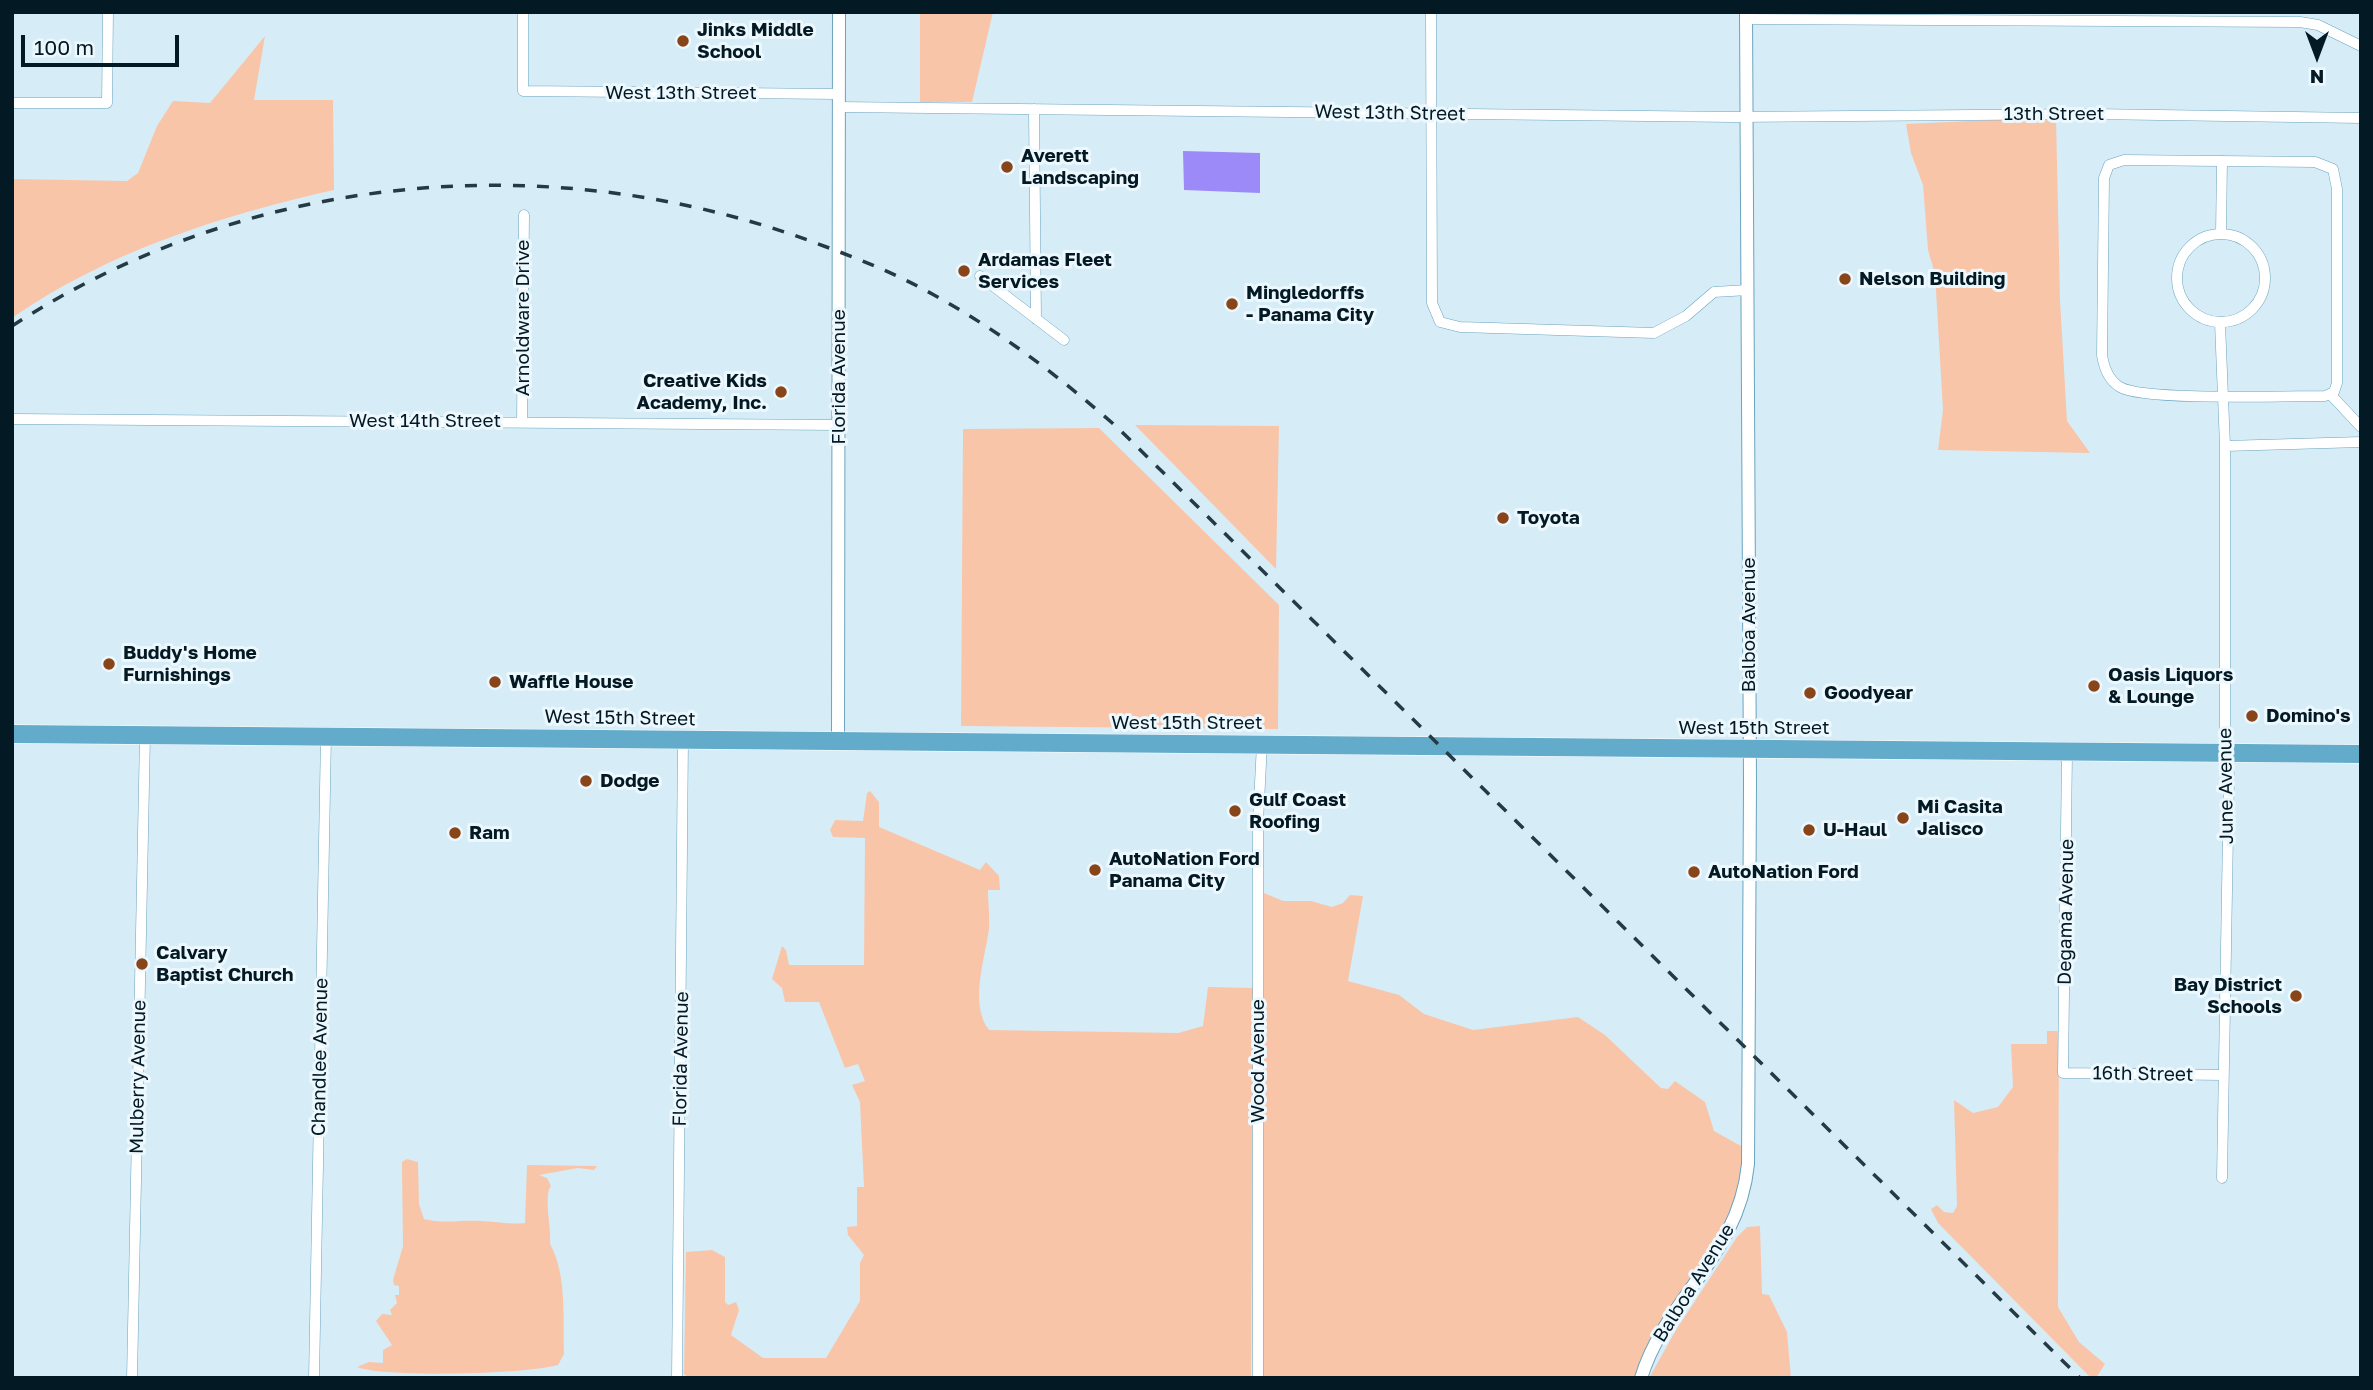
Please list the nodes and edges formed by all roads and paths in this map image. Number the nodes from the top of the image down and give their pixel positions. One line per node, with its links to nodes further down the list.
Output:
1 (108, 12): 8 (street)
2 (523, 12): 7 (street, West 13th Street)
3 (839, 12): 7 (street, Florida Avenue)
4 (1431, 12): 10 (street)
5 (1746, 16): 6 (street); 11 (street, Balboa Avenue)
6 (2361, 47)
7 (839, 100): 9 (street, West 13th Street); 25 (street, Florida Avenue)
8 (12, 103)
9 (1034, 109): 10 (street, West 13th Street); 18 (street)
10 (1432, 114): 11 (street, West 13th Street); 17 (street)
11 (1746, 117): 12 (street, 13th Street); 17 (street, Balboa Avenue)
12 (2361, 118)
13 (2222, 161): 15 (street); 21 (street); 22 (street)
14 (524, 215): 24 (street, Arnoldware Drive)
15 (2221, 234): 19 (street); 19 (street)
16 (980, 276): 18 (street)
17 (1748, 290): 35 (street, Balboa Avenue)
18 (1036, 319): 20 (street)
19 (2220, 323): 21 (street, June Avenue)
20 (1065, 340)
21 (2223, 395): 22 (street); 28 (street, June Avenue)
22 (2331, 395): 26 (street)
23 (12, 419): 24 (street, West 14th Street)
24 (522, 422): 25 (street, West 14th Street)
25 (839, 425): 33 (street, Florida Avenue)
26 (2361, 427)
27 (2361, 442): 28 (street)
28 (2225, 446): 37 (street, June Avenue)
29 (12, 734): 30 (highway, West 15th Street)
30 (145, 735): 31 (highway, West 15th Street); 42 (street, Mulberry Avenue)
31 (326, 736): 32 (highway, West 15th Street); 43 (street, Chandlee Avenue)
32 (683, 740): 33 (highway, West 15th Street); 44 (street, Florida Avenue)
33 (838, 741): 34 (highway, West 15th Street)
34 (1262, 744): 35 (highway, West 15th Street); 45 (street, Wood Avenue)
35 (1750, 749): 36 (highway, West 15th Street); 46 (street, Balboa Avenue)
36 (2067, 752): 37 (highway, West 15th Street); 39 (street, Degama Avenue)
37 (2226, 753): 38 (highway, West 15th Street); 40 (street, June Avenue)
38 (2361, 754)
39 (2063, 1073): 40 (street, 16th Street)
40 (2223, 1075): 41 (street, June Avenue)
41 (2222, 1178)
42 (132, 1378)
43 (313, 1378)
44 (677, 1378)
45 (1258, 1378)
46 (1641, 1378)

